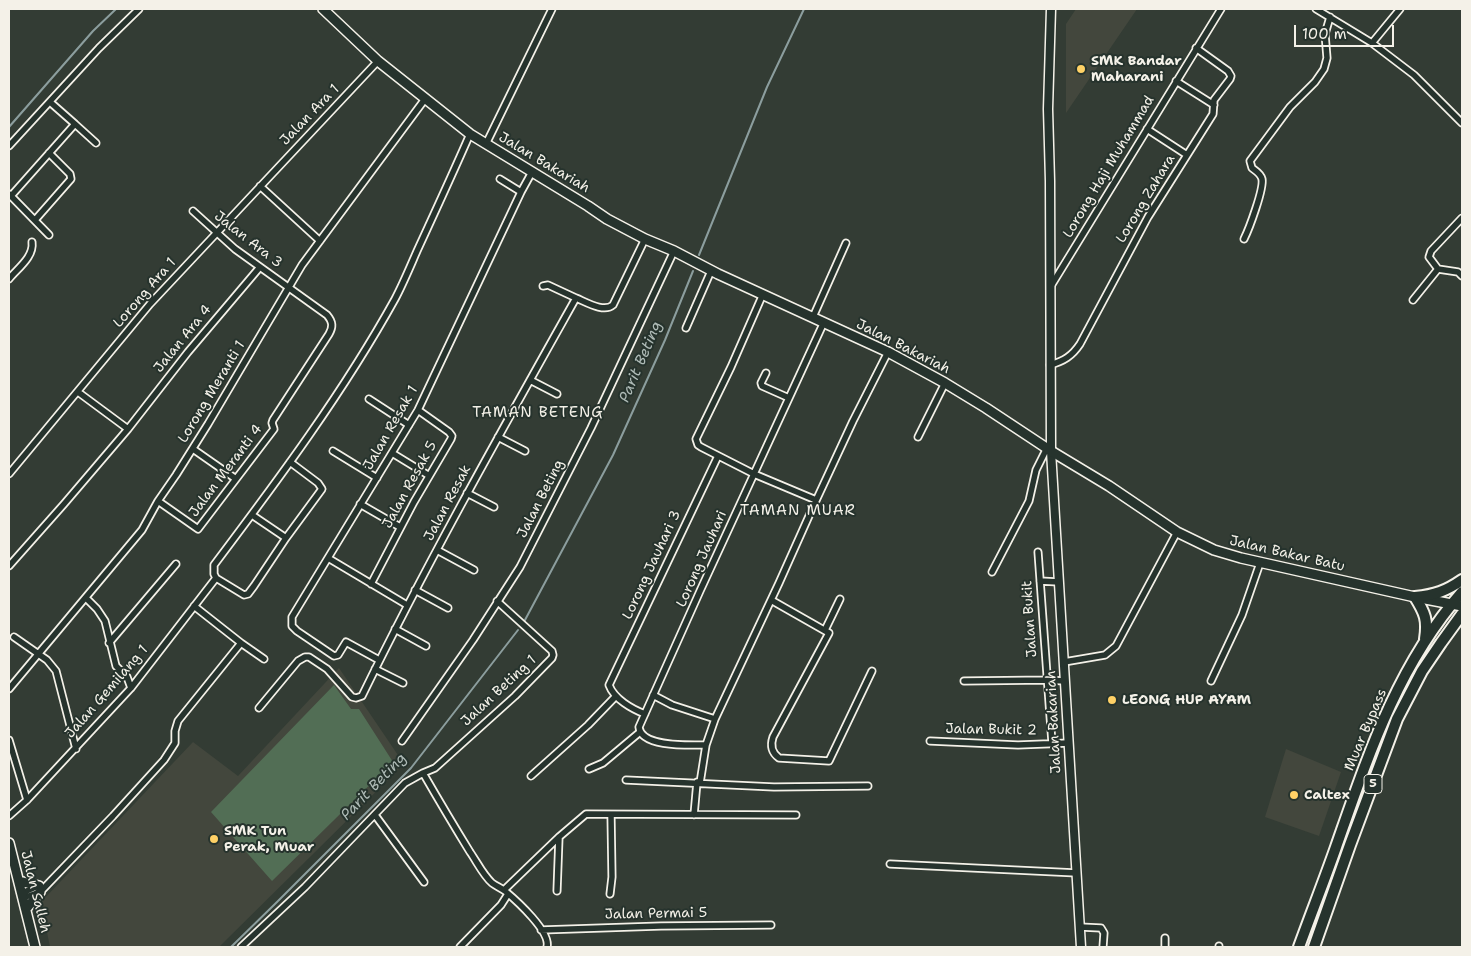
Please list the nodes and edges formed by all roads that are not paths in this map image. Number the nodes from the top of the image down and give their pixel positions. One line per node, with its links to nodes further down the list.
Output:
1 (139, 9): 14 (street)
2 (323, 9): 11 (main road, Jalan Bakariah)
3 (552, 9): 21 (street)
4 (1051, 9): 48 (street)
5 (1221, 9): 10 (street, Lorong Haji Muhammad)
6 (1316, 9): 8 (street)
7 (1400, 9): 9 (street)
8 (1330, 18): 9 (street); 36 (street)
9 (1372, 43): 16 (street)
10 (1196, 48): 12 (street, Lorong Haji Muhammad); 15 (street, Lorong Zahara)
11 (378, 62): 13 (main road, Jalan Bakariah); 27 (street, Jalan Ara 1)
12 (1176, 81): 15 (street); 18 (street, Lorong Haji Muhammad)
13 (425, 99): 19 (main road, Jalan Bakariah); 37 (street, Lorong Meranti 1)
14 (50, 102): 17 (street); 22 (street)
15 (1214, 105): 24 (street, Lorong Zahara)
16 (1462, 123)
17 (75, 124): 20 (street); 23 (street)
18 (1147, 129): 24 (street); 48 (street, Lorong Haji Muhammad)
19 (470, 134): 21 (main road, Jalan Bakariah); 75 (street)
20 (96, 143)
21 (486, 144): 25 (main road, Jalan Bakariah)
22 (9, 146)
23 (49, 153): 29 (street); 32 (street)
24 (1187, 155): 56 (street, Lorong Zahara)
25 (532, 172): 28 (street, Jalan Resak 1); 35 (main road, Jalan Bakariah)
26 (500, 179): 28 (street)
27 (260, 186): 33 (street, Lorong Ara 1); 37 (street)
28 (521, 192): 64 (street, Jalan Resak 1)
29 (10, 195): 32 (street)
30 (193, 211): 33 (street, Jalan Ara 3)
31 (1462, 218): 42 (street)
32 (34, 220): 34 (street)
33 (216, 233): 41 (street, Jalan Ara 3); 60 (street, Lorong Ara 1)
34 (49, 235)
35 (645, 239): 40 (main road, Jalan Bakariah); 50 (street)
36 (1244, 239)
37 (320, 241): 47 (street, Lorong Meranti 1)
38 (32, 242): 45 (street)
39 (846, 243): 52 (street)
40 (674, 251): 43 (main road, Jalan Bakariah); 109 (street, Jalan Beting)
41 (260, 267): 47 (street, Jalan Ara 3); 66 (street, Jalan Ara 4)
42 (1438, 269): 44 (street); 51 (street)
43 (711, 270): 49 (main road, Jalan Bakariah); 54 (street)
44 (1462, 276)
45 (9, 278)
46 (543, 286): 50 (street)
47 (290, 287): 69 (street, Lorong Meranti 1); 80 (street, Jalan Meranti 4)
48 (1050, 288): 56 (street)
49 (762, 294): 52 (main road, Jalan Bakariah); 74 (street)
50 (576, 298): 58 (street, Jalan Resak)
51 (1413, 300)
52 (813, 317): 53 (main road, Jalan Bakariah)
53 (824, 322): 55 (main road, Jalan Bakariah); 62 (street, Lorong Jauhari)
54 (686, 328)
55 (888, 352): 59 (main road, Jalan Bakariah); 82 (street)
56 (1050, 365): 70 (street)
57 (766, 373): 62 (street)
58 (530, 380): 61 (street); 67 (street, Jalan Resak)
59 (945, 383): 68 (street); 70 (main road, Jalan Bakariah)
60 (78, 392): 66 (street); 76 (street, Lorong Ara 1)
61 (557, 394)
62 (789, 398): 77 (street, Lorong Jauhari)
63 (369, 399): 65 (street)
64 (418, 410): 65 (street, Jalan Resak 1); 78 (street, Jalan Resak 5)
65 (409, 425): 73 (street, Jalan Resak 1)
66 (128, 429): 95 (street, Jalan Ara 4)
67 (498, 437): 71 (street); 81 (street, Jalan Resak)
68 (918, 437)
69 (192, 449): 80 (street); 83 (street, Lorong Meranti 1)
70 (1049, 449): 88 (main road, Jalan Bakar Batu); 97 (street); 101 (street, Jalan Bakariah)
71 (526, 450)
72 (333, 451): 79 (street)
73 (392, 453): 78 (street); 79 (street, Jalan Resak 1)
74 (718, 456): 77 (street); 138 (street, Lorong Jauhari 3)
75 (290, 462): 86 (street); 89 (street)
76 (9, 474)
77 (754, 474): 82 (street); 137 (street, Lorong Jauhari)
78 (428, 475): 87 (street, Jalan Resak 5)
79 (376, 478): 84 (street, Jalan Resak 1)
80 (236, 479): 83 (street, Jalan Meranti 4)
81 (467, 493): 85 (street); 90 (street, Jalan Resak)
82 (816, 500): 107 (street)
83 (158, 501): 106 (street, Lorong Meranti 1)
84 (360, 504): 87 (street); 92 (street, Jalan Resak 1)
85 (494, 507)
86 (252, 515): 89 (street); 98 (street)
87 (400, 527): 102 (street, Jalan Resak 5)
88 (1176, 532): 93 (main road, Jalan Bakar Batu); 127 (street)
89 (286, 538): 98 (street)
90 (437, 550): 96 (street); 103 (street, Jalan Resak)
91 (1038, 552): 100 (street, Jalan Bukit)
92 (328, 558): 102 (street); 126 (street, Jalan Resak 1)
93 (1260, 563): 105 (main road, Jalan Bakar Batu); 134 (street)
94 (176, 564): 120 (street)
95 (9, 566)
96 (474, 570)
97 (992, 572)
98 (216, 578): 112 (street, Jalan Gemilang 1)
99 (1462, 580): 105 (highway)
100 (1040, 581): 101 (street); 130 (street, Jalan Bukit)
101 (1059, 582): 127 (street, Jalan Bakariah)
102 (372, 584): 110 (street)
103 (415, 590): 110 (street, Jalan Resak); 113 (street)
104 (1462, 592): 111 (highway, Muar Bypass / 5)
105 (1415, 597): 111 (main road, Jalan Bakar Batu); 122 (highway)
106 (86, 598): 120 (street); 124 (street, Lorong Meranti 1)
107 (771, 600): 118 (street); 141 (street)
108 (840, 600): 118 (street)
109 (497, 602): 144 (street, Jalan Beting); 151 (street, Jalan Beting 1)
110 (407, 605): 116 (street, Jalan Resak)
111 (1457, 605): 122 (highway, Muar Bypass / 5)
112 (194, 606): 121 (street); 135 (street, Jalan Gemilang 1)
113 (448, 608)
114 (1462, 614): 117 (highway, Muar Bypass / 5)
115 (1462, 620): 117 (highway)
116 (395, 629): 123 (street); 126 (street, Jalan Resak)
117 (1451, 629): 186 (highway, Muar Bypass / 5)
118 (827, 632): 129 (street)
119 (14, 636): 124 (street)
120 (109, 643): 135 (street)
121 (241, 643): 125 (street); 168 (street)
122 (1424, 643): 185 (highway, Muar Bypass / 5)
123 (426, 646)
124 (38, 654): 136 (street, Lorong Meranti 1); 149 (street)
125 (264, 659)
126 (379, 660): 128 (street, Jalan Resak)
127 (1064, 662): 133 (street, Jalan Bakariah)
128 (375, 668): 132 (street); 139 (street, Jalan Resak)
129 (872, 671)
130 (1047, 680): 131 (street); 133 (street); 146 (street, Jalan Bukit)
131 (964, 681)
132 (403, 682)
133 (1065, 682): 147 (street, Jalan Bakariah)
134 (1211, 682)
135 (131, 688): 149 (street, Jalan Gemilang 1)
136 (9, 689)
137 (653, 695): 140 (street, Lorong Jauhari); 141 (street)
138 (616, 696): 140 (street); 152 (street)
139 (259, 708)
140 (644, 714): 142 (street, Lorong Jauhari)
141 (715, 719): 148 (street)
142 (640, 732): 148 (street); 150 (street)
143 (9, 740): 156 (street)
144 (402, 741)
145 (930, 741): 146 (street, Jalan Bukit 2)
146 (1052, 743): 147 (street, Jalan Bukit 2)
147 (1069, 743): 165 (street, Jalan Bakariah)
148 (706, 745): 154 (street)
149 (76, 749): 156 (street, Jalan Gemilang 1)
150 (590, 769)
151 (423, 773): 157 (street); 170 (street)
152 (531, 776)
153 (626, 780): 154 (street)
154 (698, 782): 155 (street); 159 (street)
155 (868, 786)
156 (27, 800): 161 (street, Jalan Gemilang 1)
157 (375, 815): 167 (street); 179 (street)
158 (611, 815): 159 (street); 162 (street); 171 (street)
159 (694, 815): 160 (street)
160 (796, 815)
161 (9, 816)
162 (559, 837): 169 (street); 170 (street)
163 (9, 843): 166 (main road, Jalan Salleh)
164 (890, 864): 165 (street)
165 (1077, 873): 175 (street, Jalan Bakariah)
166 (19, 881): 168 (main road); 172 (main road, Jalan Salleh)
167 (424, 882)
168 (42, 887): 172 (street); 173 (main road)
169 (557, 891)
170 (506, 892): 176 (street); 180 (street)
171 (610, 894)
172 (23, 895): 173 (main road, Jalan Salleh)
173 (26, 909): 178 (main road, Jalan Salleh)
174 (771, 925): 176 (street, Jalan Permai 5)
175 (1080, 927): 182 (street, Jalan Bakariah); 183 (street)
176 (541, 930): 181 (street)
177 (1165, 938): 184 (street)
178 (36, 947)
179 (241, 947)
180 (460, 947)
181 (547, 947)
182 (1081, 947)
183 (1103, 947)
184 (1165, 947)
185 (1299, 947)
186 (1314, 947)

